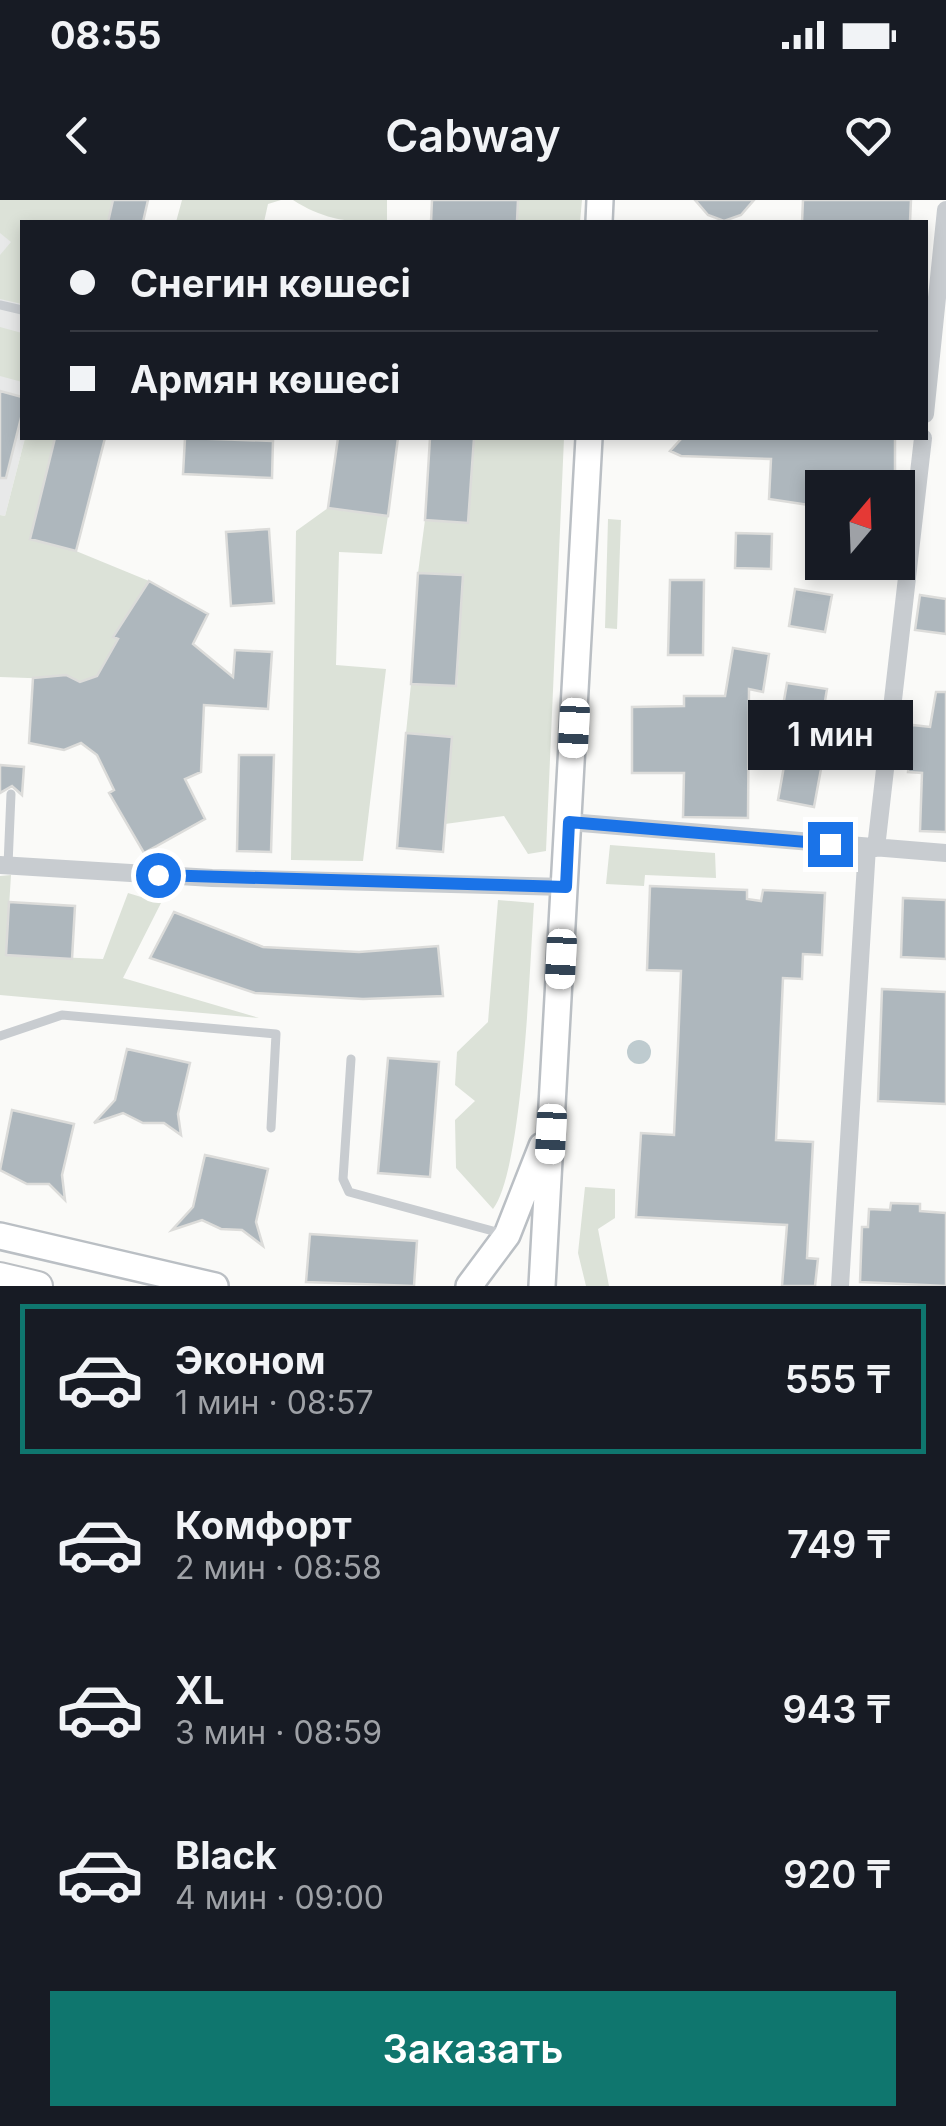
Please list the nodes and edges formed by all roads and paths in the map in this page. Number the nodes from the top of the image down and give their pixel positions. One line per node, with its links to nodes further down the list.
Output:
1 (946, 210): 2 (street)
2 (928, 385)
3 (589, 440): 6 (main road)
4 (923, 440): 7 (street)
5 (11, 794): 9 (lane)
6 (569, 822): 7 (street); 10 (main road)
7 (872, 848): 8 (street); 24 (street)
8 (946, 854)
9 (4, 865): 10 (street)
10 (566, 887): 13 (main road)
11 (0, 1036): 14 (lane)
12 (351, 1058): 16 (lane)
13 (553, 1102): 15 (main road); 16 (main road)
14 (271, 1128)
15 (546, 1227): 22 (main road); 23 (main road)
16 (507, 1234): 21 (main road)
17 (0, 1236): 20 (main road)
18 (0, 1277): 19 (main road)
19 (38, 1286)
20 (215, 1286)
21 (469, 1286)
22 (542, 1286)
23 (561, 1286)
24 (840, 1286)

